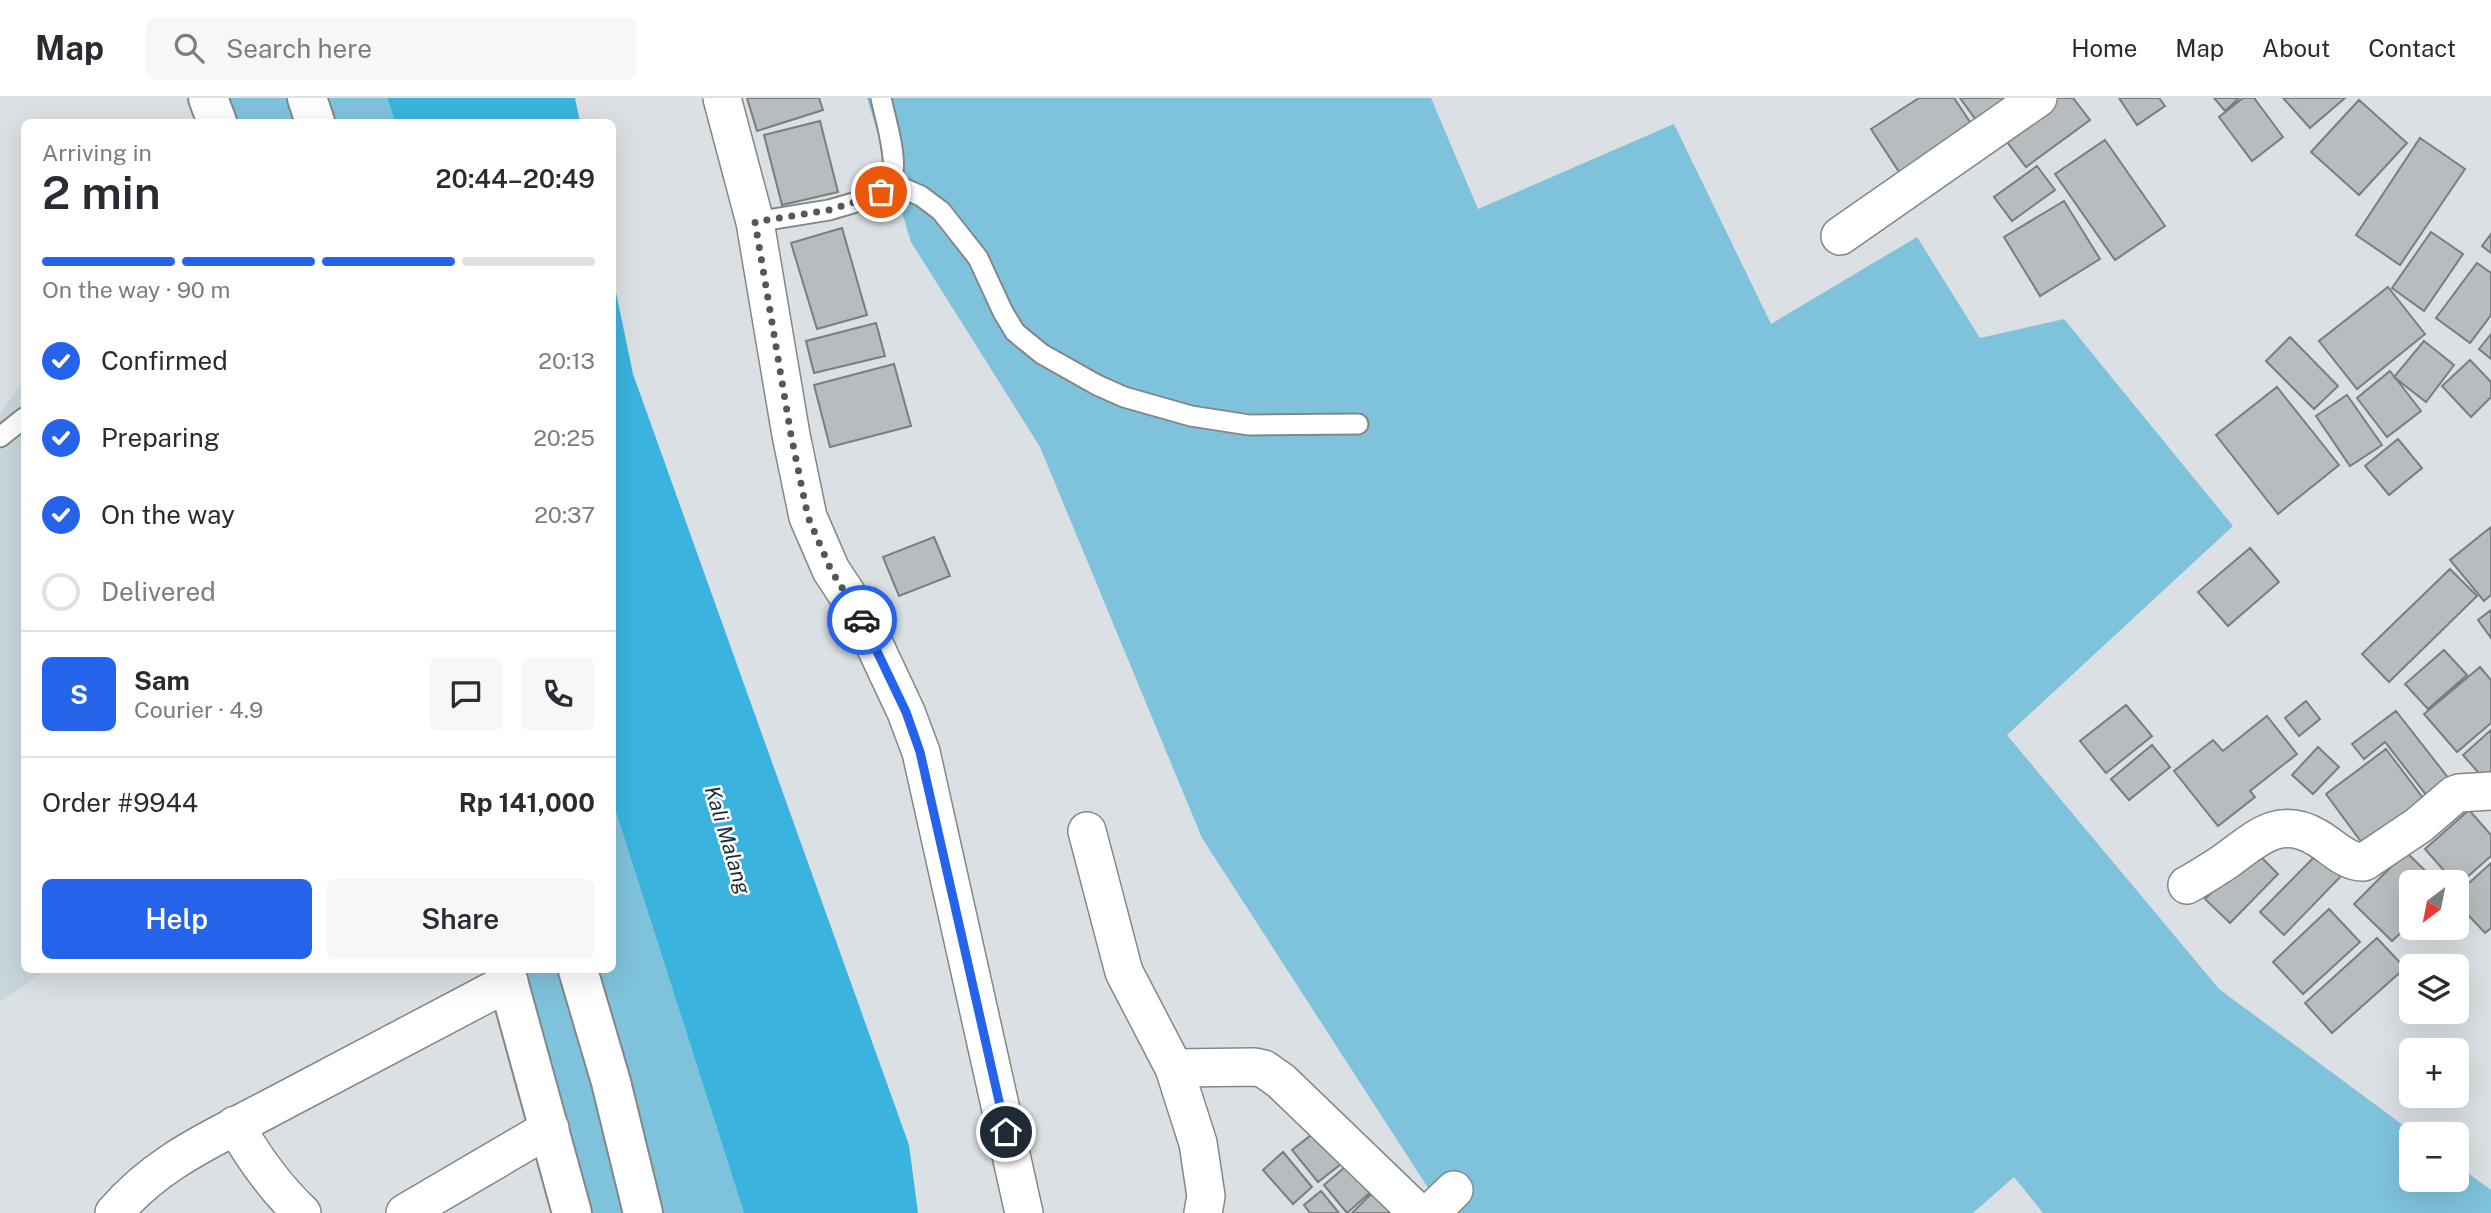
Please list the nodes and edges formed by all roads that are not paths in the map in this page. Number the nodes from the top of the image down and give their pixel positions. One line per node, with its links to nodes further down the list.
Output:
1 (208, 98): 6 (main road)
2 (307, 98): 7 (main road)
3 (722, 98): 9 (street)
4 (881, 98): 8 (lane)
5 (2038, 98): 10 (street)
6 (216, 119)
7 (314, 119)
8 (889, 182): 9 (lane); 12 (lane)
9 (755, 222): 27 (street)
10 (1840, 236)
11 (21, 420): 13 (lane)
12 (1358, 424)
13 (0, 437)
14 (2491, 792): 16 (street)
15 (1087, 831): 19 (street)
16 (2187, 885)
17 (579, 973): 26 (main road)
18 (507, 976): 20 (street); 21 (main road)
19 (1174, 1068): 28 (street); 29 (street)
20 (235, 1125): 22 (street); 23 (street)
21 (550, 1128): 24 (street); 25 (main road)
22 (114, 1213)
23 (302, 1213)
24 (405, 1213)
25 (572, 1213)
26 (643, 1213)
27 (1024, 1213)
28 (1203, 1213)
29 (1418, 1213)

